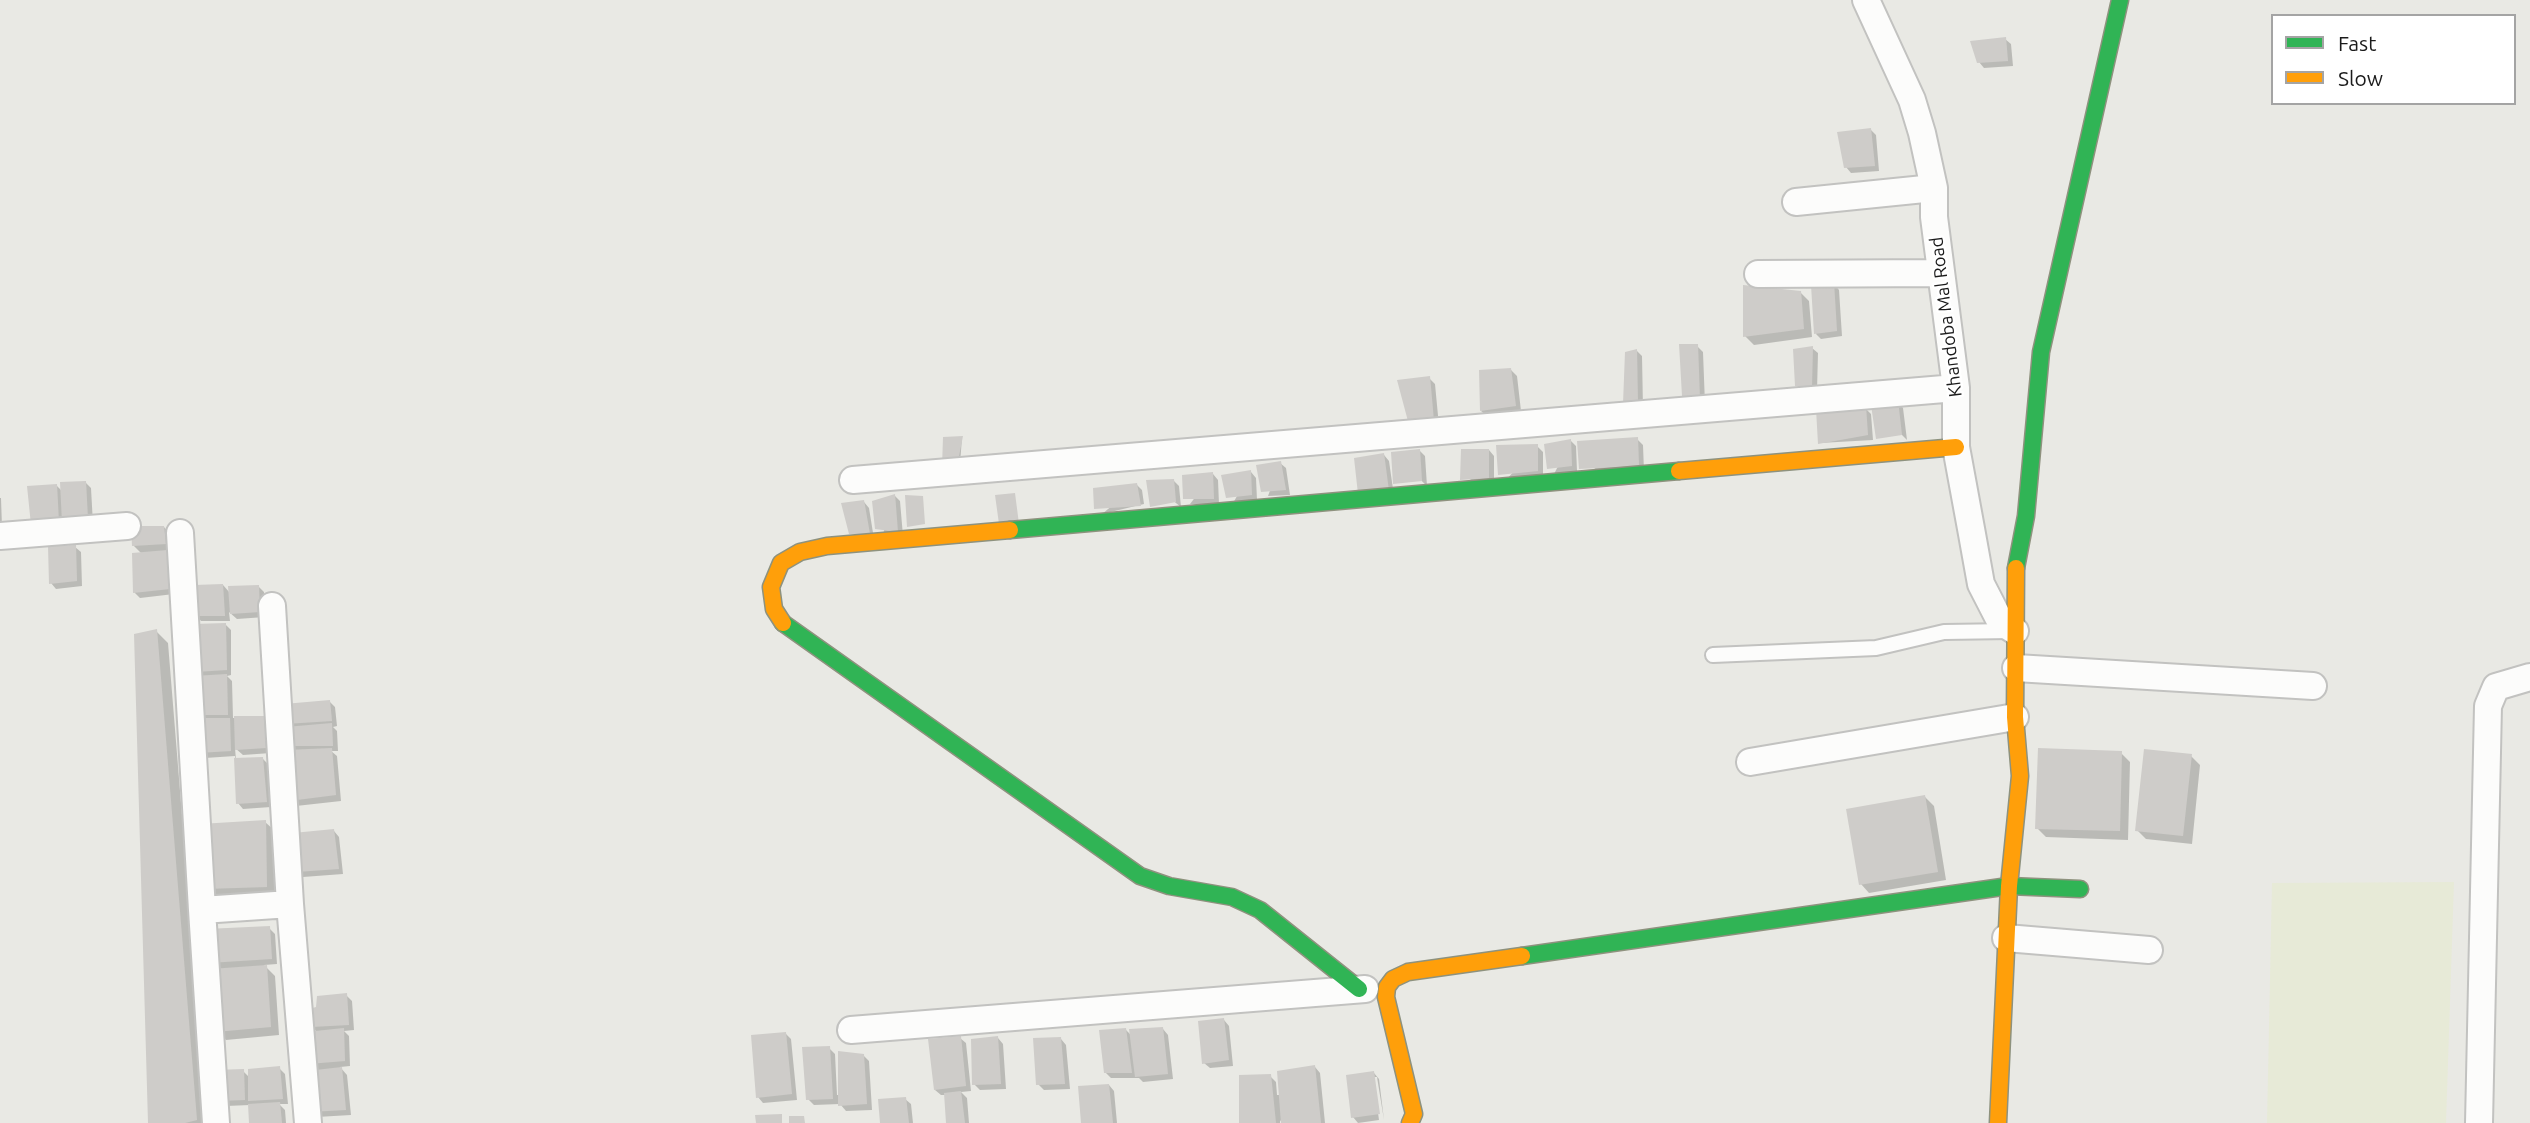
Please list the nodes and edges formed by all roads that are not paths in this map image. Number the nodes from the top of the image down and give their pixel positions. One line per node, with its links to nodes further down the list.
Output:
1 (1866, 0): 3 (street, Khandoba Mal Road)
2 (2120, 0): 14 (street)
3 (1934, 188): 4 (street); 5 (street, Khandoba Mal Road)
4 (1796, 202)
5 (1941, 273): 6 (street); 7 (street, Khandoba Mal Road)
6 (1758, 274)
7 (1956, 388): 8 (street, Khandoba Mal Road); 9 (street)
8 (1956, 447): 14 (street, Khandoba Mal Road); 28 (street)
9 (853, 480)
10 (127, 526): 12 (street)
11 (180, 533): 24 (street)
12 (0, 536)
13 (272, 606): 23 (street)
14 (2015, 631): 15 (lane); 16 (street)
15 (1713, 655)
16 (2016, 668): 18 (street); 19 (street)
17 (2530, 677): 34 (street)
18 (2313, 686)
19 (2015, 717): 20 (street); 21 (street)
20 (1750, 762)
21 (2009, 886): 22 (street); 25 (street); 27 (street)
22 (2080, 889)
23 (290, 904): 24 (street); 31 (street)
24 (202, 910): 30 (street)
25 (2006, 939): 26 (street); 33 (street)
26 (2149, 950)
27 (1387, 987): 28 (street); 32 (street)
28 (1359, 989): 29 (street)
29 (851, 1030)
30 (216, 1123)
31 (308, 1123)
32 (1410, 1123)
33 (1998, 1123)
34 (2479, 1123)

